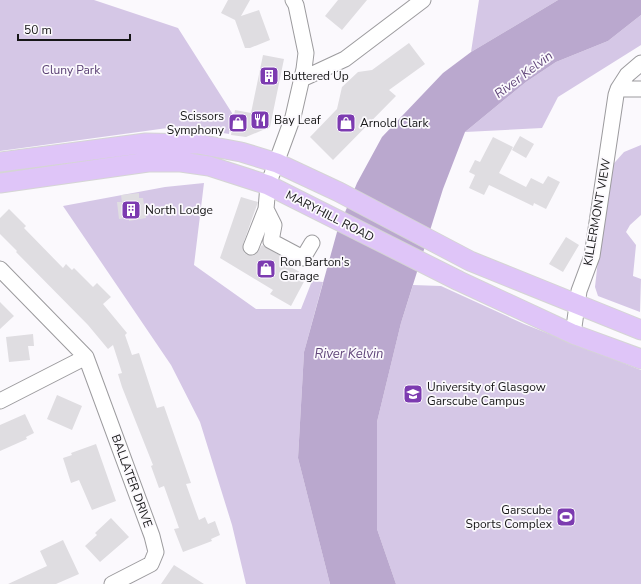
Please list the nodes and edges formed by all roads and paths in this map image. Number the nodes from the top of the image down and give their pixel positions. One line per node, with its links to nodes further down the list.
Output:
1 (293, 0): 4 (street)
2 (423, 0): 4 (street)
3 (641, 63): 5 (street, KILLERMONT VIEW)
4 (302, 79): 8 (street)
5 (618, 89): 6 (street); 17 (street, KILLERMONT VIEW)
6 (641, 89)
7 (0, 162): 8 (main road, MARYHILL ROAD)
8 (277, 163): 10 (street); 14 (main road, MARYHILL ROAD)
9 (0, 183): 10 (main road, MARYHILL ROAD)
10 (268, 185): 11 (street); 16 (main road, MARYHILL ROAD)
11 (266, 209): 12 (street); 13 (street)
12 (312, 243)
13 (251, 247)
14 (470, 260): 16 (main road); 17 (main road, MARYHILL ROAD)
15 (0, 269): 20 (street)
16 (460, 281): 19 (main road, MARYHILL ROAD)
17 (577, 303): 18 (main road, MARYHILL ROAD); 19 (street, KILLERMONT VIEW)
18 (641, 330)
19 (573, 334): 21 (main road, MARYHILL ROAD)
20 (86, 357): 22 (street); 23 (street, BALLATER DRIVE)
21 (641, 359)
22 (0, 401)
23 (112, 584)

